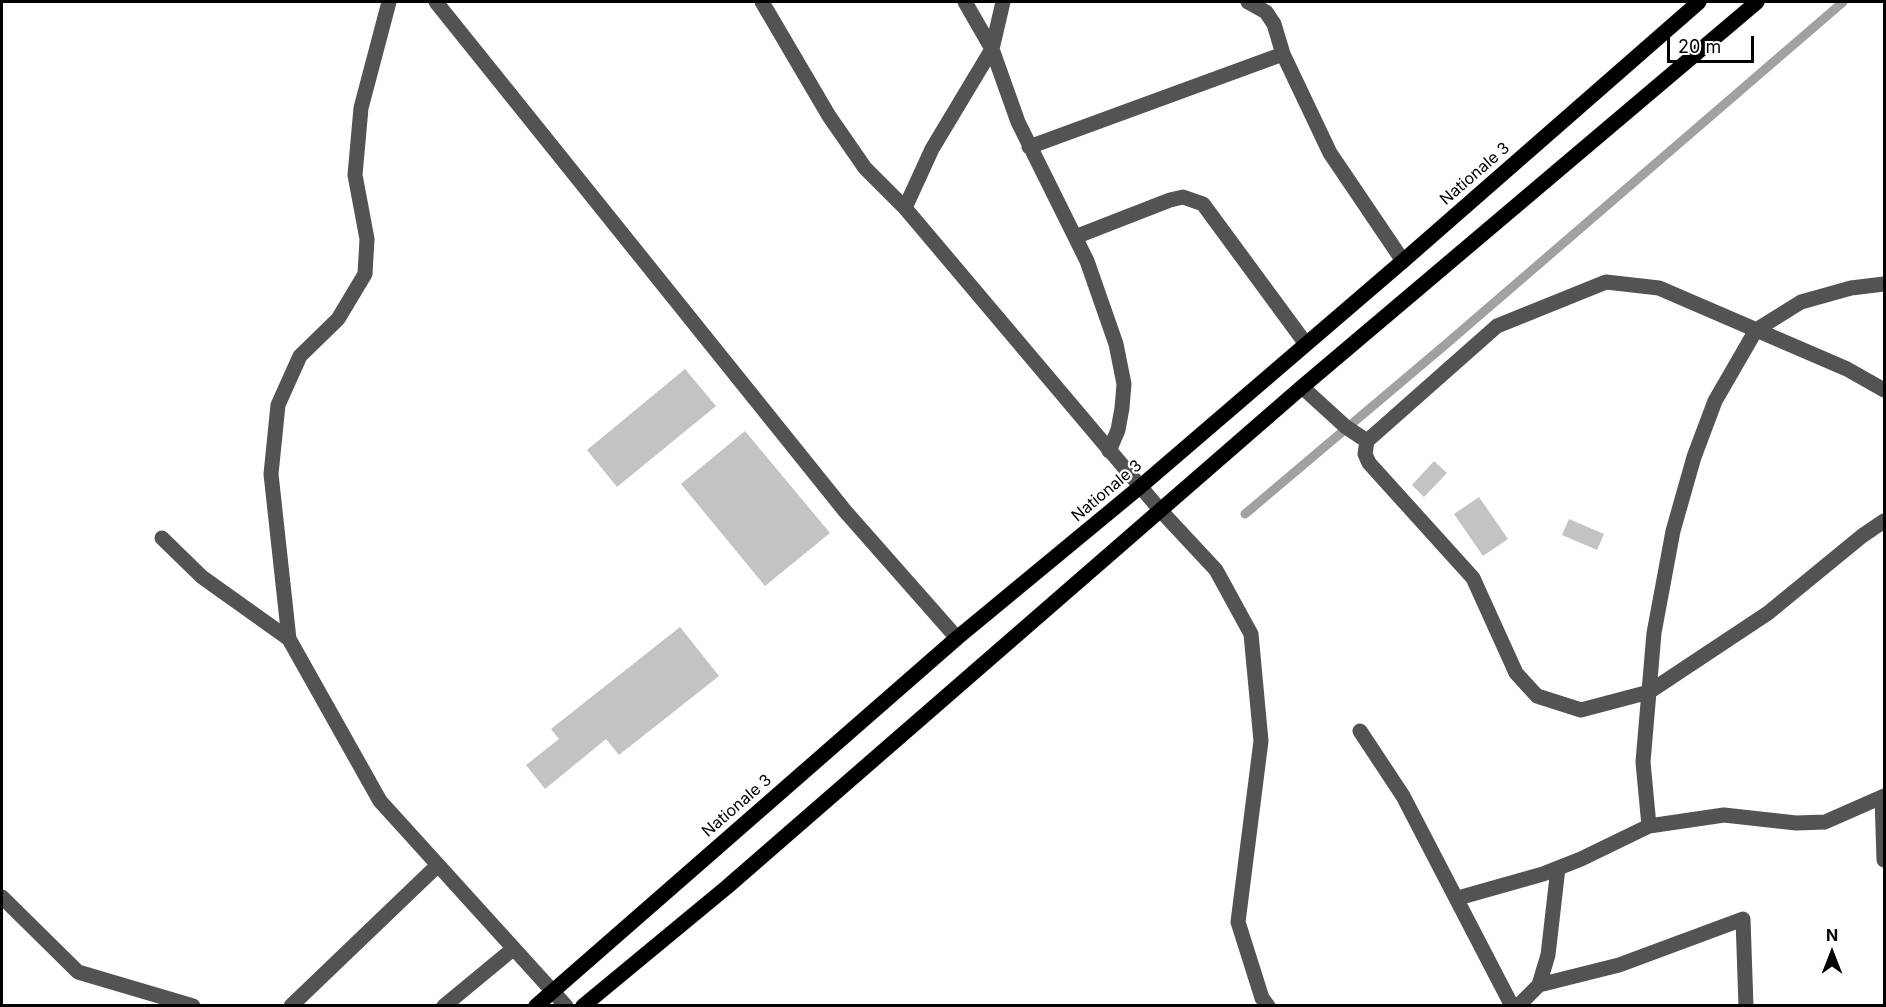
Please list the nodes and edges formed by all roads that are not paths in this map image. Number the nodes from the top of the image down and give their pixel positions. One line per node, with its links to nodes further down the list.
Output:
1 (389, 2): 27 (street)
2 (436, 2): 26 (street)
3 (762, 2): 12 (street)
4 (965, 2): 9 (street)
5 (1004, 2): 9 (street)
6 (1248, 2): 10 (street)
7 (1699, 2): 14 (main road, Nationale 3)
8 (1757, 2): 18 (main road)
9 (992, 49): 11 (street); 12 (street)
10 (1283, 54): 11 (street); 14 (street)
11 (1029, 147): 13 (street)
12 (905, 208): 21 (street)
13 (1075, 237): 17 (street); 21 (street)
14 (1403, 261): 17 (main road, Nationale 3)
15 (1884, 284): 16 (street)
16 (1756, 330): 19 (street); 20 (street); 28 (street)
17 (1306, 345): 22 (main road, Nationale 3)
18 (1302, 387): 20 (street); 23 (main road)
19 (1884, 390)
20 (1367, 441): 28 (street)
21 (1109, 451): 22 (street)
22 (1141, 486): 23 (street); 26 (main road, Nationale 3)
23 (1161, 512): 45 (main road); 46 (street)
24 (1884, 521): 28 (street)
25 (162, 538): 27 (street)
26 (957, 638): 39 (main road, Nationale 3)
27 (289, 639): 33 (street)
28 (1649, 692): 31 (street)
29 (1360, 731): 36 (street)
30 (1883, 796): 31 (street); 32 (street)
31 (1649, 826): 34 (street)
32 (1884, 860)
33 (438, 865): 37 (street); 41 (street)
34 (1558, 868): 36 (street); 38 (street)
35 (2, 897): 40 (street)
36 (1458, 898): 47 (street)
37 (513, 949): 39 (street); 42 (street)
38 (1539, 985): 48 (street); 49 (street)
39 (552, 992): 43 (main road, Nationale 3); 44 (street)
40 (193, 1005)
41 (291, 1005)
42 (444, 1005)
43 (536, 1005)
44 (566, 1005)
45 (583, 1005)
46 (1268, 1005)
47 (1512, 1005)
48 (1518, 1005)
49 (1746, 1005)

